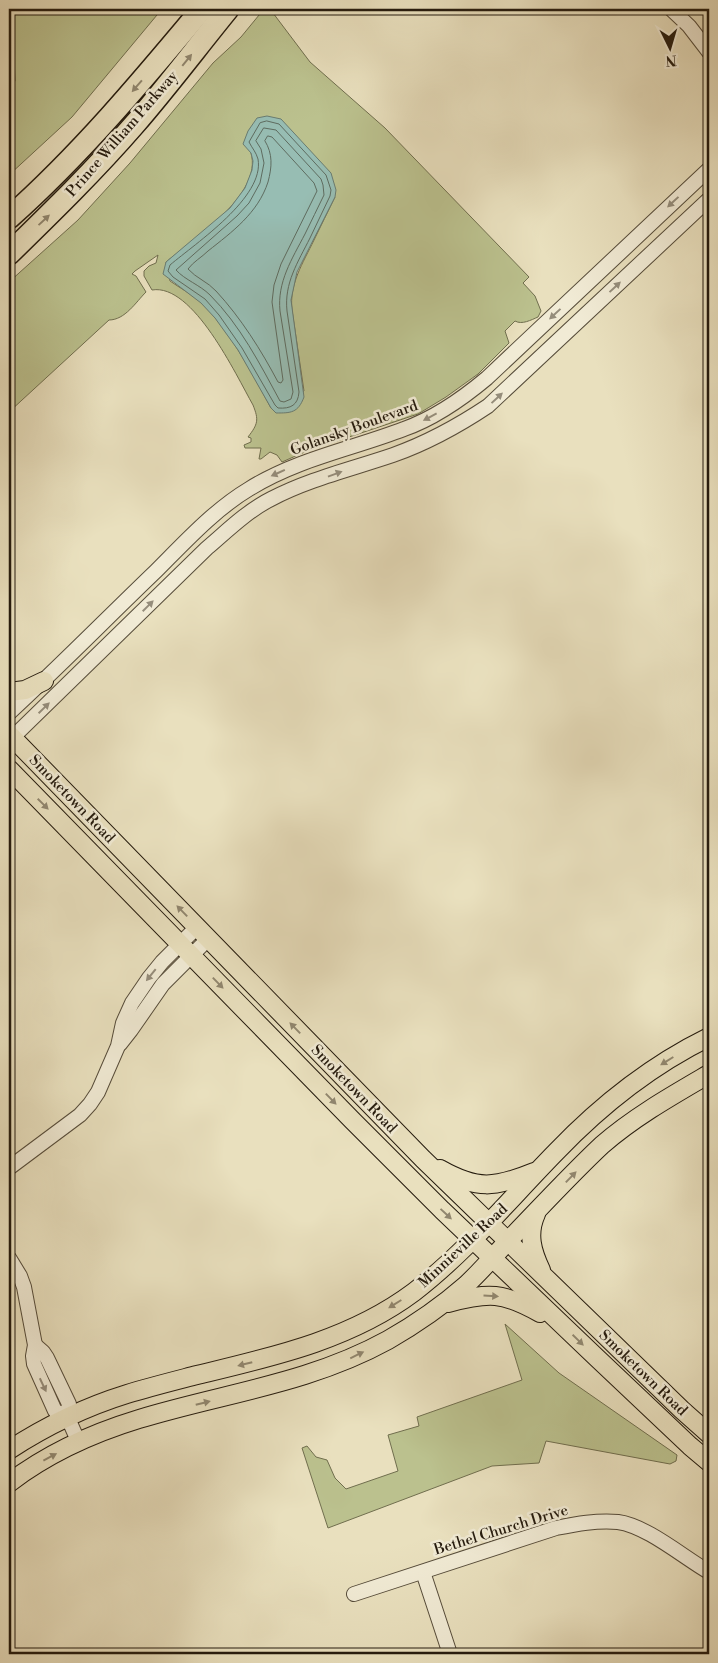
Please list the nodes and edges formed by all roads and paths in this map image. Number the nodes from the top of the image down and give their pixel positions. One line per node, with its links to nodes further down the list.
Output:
1 (202, 9): 7 (highway, Prince William Parkway, one-way to 7)
2 (228, 9): 8 (highway, Prince William Parkway, one-way to 2)
3 (671, 9): 4 (street)
4 (709, 52)
5 (709, 170): 9 (street, Golansky Boulevard, one-way to 9)
6 (709, 199): 10 (street, one-way to 6)
7 (9, 218)
8 (9, 254)
9 (526, 342): 10 (street); 11 (street, Golansky Boulevard, one-way to 11)
10 (541, 357): 12 (street, one-way to 10)
11 (253, 486): 12 (street); 13 (street, Golansky Boulevard)
12 (263, 504): 16 (street, one-way to 12)
13 (44, 681): 14 (main road); 15 (street, Golansky Boulevard)
14 (9, 692)
15 (9, 712)
16 (10, 738): 18 (main road, Smoketown Road, one-way to 16)
17 (9, 770): 19 (main road, Smoketown Road, one-way to 19)
18 (203, 933): 19 (street); 22 (main road, Smoketown Road, one-way to 18)
19 (185, 950): 23 (street); 27 (main road, Smoketown Road, one-way to 27)
20 (709, 1037): 24 (main road, Minnieville Road, one-way to 24)
21 (709, 1074): 25 (main road, Minnieville Road, one-way to 21)
22 (423, 1159): 24 (main road); 26 (main road, Smoketown Road)
23 (9, 1168)
24 (539, 1170): 26 (main road, Minnieville Road)
25 (537, 1212): 28 (main road, Minnieville Road); 31 (main road)
26 (489, 1224): 27 (main road, Minnieville Road); 28 (main road, Smoketown Road)
27 (474, 1240): 30 (main road, Smoketown Road); 34 (main road, Minnieville Road, one-way to 34)
28 (507, 1242): 30 (main road, Minnieville Road); 31 (main road, Smoketown Road)
29 (9, 1258): 34 (street)
30 (492, 1258): 32 (main road, Minnieville Road); 33 (main road, Smoketown Road)
31 (544, 1278): 35 (main road, Smoketown Road)
32 (443, 1304): 33 (main road, one-way to 33); 36 (main road, Minnieville Road, one-way to 32)
33 (562, 1325): 38 (main road, Smoketown Road, one-way to 38)
34 (67, 1416): 36 (street); 37 (main road, Minnieville Road)
35 (709, 1434)
36 (79, 1443): 39 (main road, Minnieville Road, one-way to 36)
37 (9, 1450)
38 (709, 1462)
39 (9, 1483)
40 (423, 1572): 41 (street, Bethel Church Drive); 42 (street, Bethel Church Drive); 43 (street)
41 (709, 1572)
42 (354, 1594)
43 (450, 1654)

